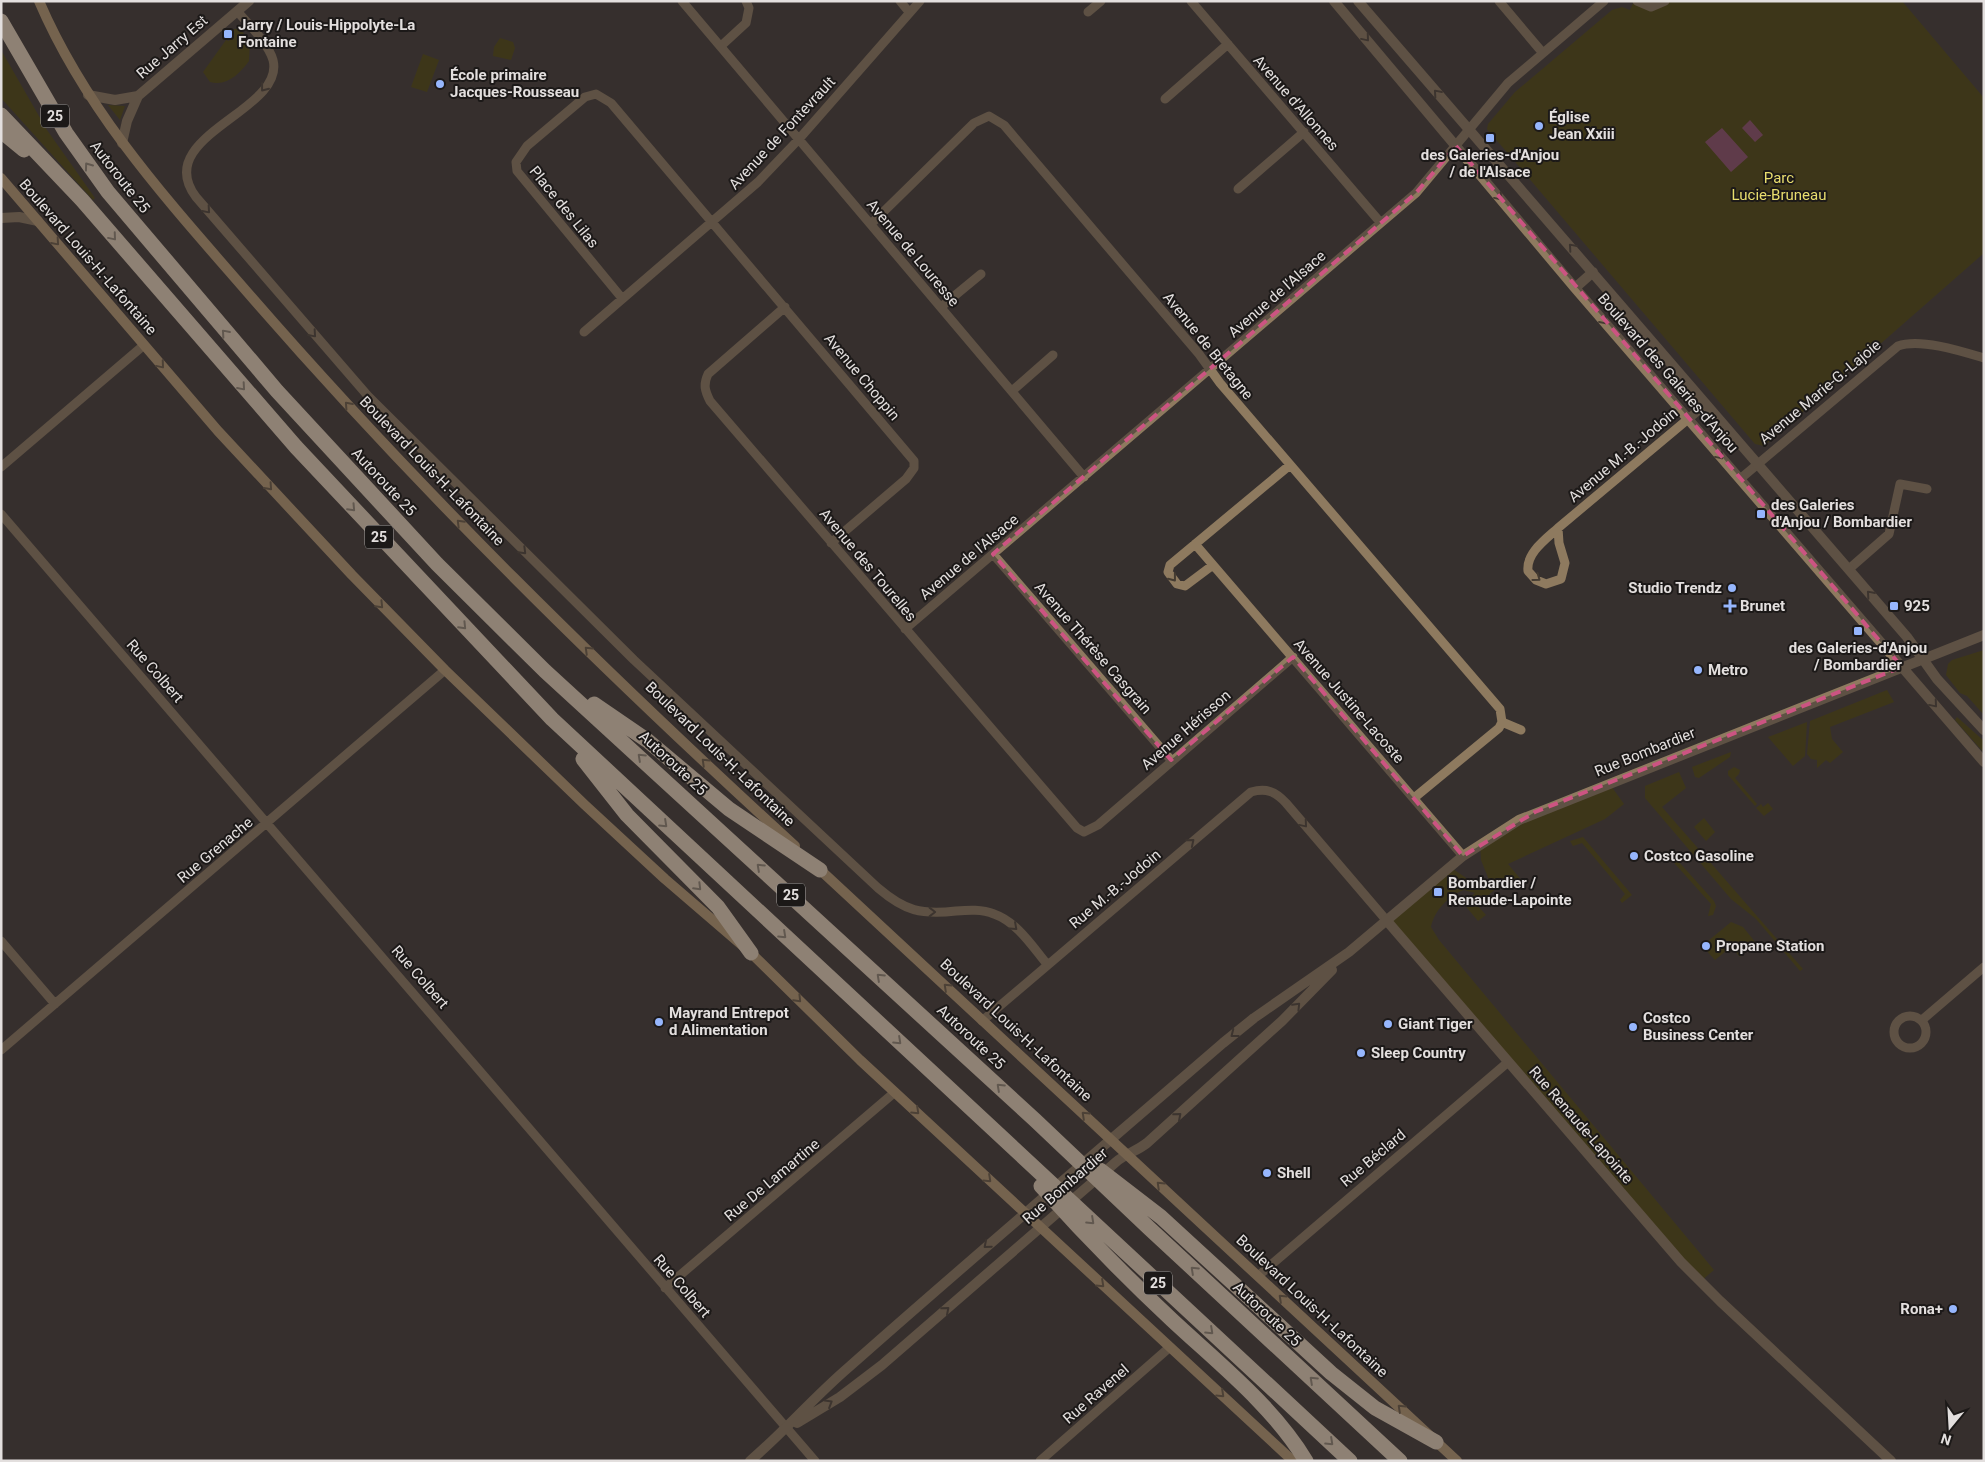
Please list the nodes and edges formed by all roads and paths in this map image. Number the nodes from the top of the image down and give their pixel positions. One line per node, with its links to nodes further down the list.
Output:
1 (39, 1): 22 (main road, Boulevard Louis-H.-Lafontaine)
2 (249, 1): 15 (street, Rue Jarry Est)
3 (682, 1): 20 (street, Avenue de Louresse)
4 (746, 1): 20 (street)
5 (900, 1): 16 (street)
6 (920, 1): 16 (street, Avenue de Fontevrault)
7 (1101, 1): 17 (street)
8 (1191, 1): 19 (street, Avenue d'Allonnes)
9 (1334, 1): 31 (street, Boulevard des Galeries-d'Anjou, one-way to 31)
10 (1358, 1): 26 (street, Boulevard des Galeries-d'Anjou, one-way to 10)
11 (1499, 1): 21 (street)
12 (1604, 1): 21 (street, Avenue de l'Alsace)
13 (1637, 1): 14 (street)
14 (1665, 1)
15 (237, 11): 23 (street, Rue Jarry Est); 90 (street, Boulevard Louis-H.-Lafontaine, one-way to 90)
16 (909, 12): 29 (street, Avenue de Fontevrault)
17 (1088, 12)
18 (1, 21): 73 (highway, Autoroute 25 / 25, one-way to 18)
19 (1228, 44): 24 (street); 28 (street, Avenue d'Allonnes)
20 (721, 46): 29 (street, Avenue de Louresse)
21 (1542, 52): 26 (street, Avenue de l'Alsace)
22 (88, 95): 23 (street, Rue Jarry Est); 30 (main road, Boulevard Louis-H.-Lafontaine)
23 (138, 96): 30 (street, Rue Jarry Est)
24 (1165, 99)
25 (1, 115): 34 (highway, 25)
26 (1469, 130): 31 (street, Avenue de l'Alsace); 40 (street, Boulevard des Galeries-d'Anjou, one-way to 26)
27 (1, 131): 34 (highway)
28 (1304, 132): 33 (street); 38 (street, Avenue d'Allonnes)
29 (799, 139): 37 (street, Avenue de Fontevrault); 39 (street, Avenue de Louresse)
30 (122, 143): 85 (main road, Boulevard Louis-H.-Lafontaine, one-way to 30)
31 (1456, 146): 38 (street, Avenue de l'Alsace); 42 (street, Boulevard des Galeries-d'Anjou, one-way to 42)
32 (1, 178): 36 (main road, Boulevard Louis-H.-Lafontaine)
33 (1238, 190)
34 (82, 200): 74 (highway, 25, one-way to 74)
35 (1, 218): 36 (street)
36 (38, 221): 47 (main road, Boulevard Louis-H.-Lafontaine, one-way to 47)
37 (712, 221): 43 (street, Avenue de Fontevrault); 43 (street, Place des Lilas); 45 (street, Avenue Choppin)
38 (1380, 222): 50 (street, Avenue de l'Alsace)
39 (871, 224): 44 (street, Avenue de Louresse); 50 (street, Avenue de Bretagne)
40 (1593, 272): 42 (street); 52 (street, Boulevard des Galeries-d'Anjou)
41 (981, 274): 44 (street)
42 (1574, 288): 53 (street, Boulevard des Galeries-d'Anjou, one-way to 53)
43 (622, 297): 46 (street, Avenue de Fontevrault)
44 (941, 307): 51 (street, Avenue de Louresse)
45 (785, 308): 62 (street, Avenue des Tourelles); 62 (street, Avenue Choppin)
46 (584, 332)
47 (144, 344): 56 (street); 72 (main road, Boulevard Louis-H.-Lafontaine, one-way to 72)
48 (1052, 356): 51 (street)
49 (1984, 358): 54 (street, Avenue Marie-G.-Lajoie)
50 (1210, 370): 55 (street, Avenue de Bretagne); 57 (street, Avenue de l'Alsace)
51 (1012, 391): 57 (street, Avenue de Louresse)
52 (1706, 404): 53 (street, Avenue M.-B.-Jodoin); 54 (street, Boulevard des Galeries-d'Anjou)
53 (1688, 419): 58 (street, Boulevard des Galeries-d'Anjou, one-way to 58); 61 (street, Avenue M.-B.-Jodoin)
54 (1757, 464): 58 (street, Avenue Marie-G.-Lajoie); 66 (street, Boulevard des Galeries-d'Anjou)
55 (1290, 465): 63 (street); 75 (street, Avenue de Bretagne)
56 (1, 467)
57 (1084, 477): 64 (street, Avenue de l'Alsace)
58 (1740, 479): 71 (street, Boulevard des Galeries-d'Anjou)
59 (1927, 489): 66 (street)
60 (1, 514): 82 (street, Rue Colbert)
61 (1558, 528): 61 (street, Avenue M.-B.-Jodoin, one-way to 61)
62 (831, 543): 67 (street, Avenue des Tourelles)
63 (1196, 544): 65 (street, Avenue Justine-Lacoste); 65 (street, one-way to 65)
64 (993, 554): 67 (street, Avenue de l'Alsace); 78 (street, Avenue Thérèse Casgrain)
65 (1213, 564): 69 (street, Avenue Justine-Lacoste)
66 (1848, 569): 70 (street, Boulevard des Galeries-d'Anjou, one-way to 66)
67 (905, 629): 83 (street, Avenue des Tourelles)
68 (1984, 635): 70 (street, Rue Bombardier)
69 (1293, 657): 78 (street, Avenue Hérisson); 81 (street, Avenue Justine-Lacoste)
70 (1923, 659): 71 (street, Rue Bombardier); 77 (street, Boulevard des Galeries-d'Anjou)
71 (1902, 667): 79 (street, Boulevard des Galeries-d'Anjou, one-way to 79); 84 (street, Rue Bombardier)
72 (445, 670): 82 (street, Rue Grenache); 89 (main road, Boulevard Louis-H.-Lafontaine)
73 (545, 670): 85 (highway); 99 (highway, Autoroute 25 / 25, one-way to 73)
74 (552, 719): 89 (highway, one-way to 89); 98 (highway, 25, one-way to 98)
75 (1502, 722): 76 (street); 81 (street)
76 (1520, 730)
77 (1984, 730)
78 (1172, 760): 83 (street, Avenue Hérisson)
79 (1984, 762)
80 (1270, 790): 86 (street, Rue Renaude-Lapointe, one-way to 86); 90 (street, Rue M.-B.-Jodoin, one-way to 80)
81 (1414, 798): 84 (street, Avenue Justine-Lacoste)
82 (268, 824): 92 (street, Rue Grenache); 105 (street, Rue Colbert)
83 (1098, 824)
84 (1463, 856): 86 (street, Rue Bombardier)
85 (820, 870): 93 (main road, Boulevard Louis-H.-Lafontaine, one-way to 85)
86 (1387, 921): 88 (street, Rue Bombardier); 96 (street, Rue Renaude-Lapointe)
87 (1, 941): 92 (street)
88 (1349, 952): 100 (street, Rue Bombardier, one-way to 100); 101 (street, Rue Bombardier, one-way to 88)
89 (751, 953): 97 (main road, Boulevard Louis-H.-Lafontaine, one-way to 97)
90 (1047, 964): 93 (street, Rue M.-B.-Jodoin)
91 (1984, 967): 94 (street)
92 (54, 1004): 95 (street, Rue Grenache)
93 (982, 1020): 100 (main road, Boulevard Louis-H.-Lafontaine, one-way to 93)
94 (1922, 1020)
95 (1, 1050)
96 (1508, 1063): 104 (street, Rue Béclard); 117 (street, Rue Renaude-Lapointe)
97 (895, 1092): 102 (main road, Boulevard Louis-H.-Lafontaine, one-way to 102); 105 (street, Rue De Lamartine)
98 (966, 1104): 113 (highway); 114 (highway, 25, one-way to 114)
99 (1035, 1120): 108 (highway); 115 (highway, Autoroute 25 / 25, one-way to 99)
100 (1111, 1138): 101 (main road, Boulevard Louis-H.-Lafontaine); 102 (street, Rue Bombardier)
101 (1126, 1153): 103 (street, Rue Bombardier); 104 (main road, Boulevard Louis-H.-Lafontaine, one-way to 101)
102 (1024, 1212): 103 (main road, Boulevard Louis-H.-Lafontaine); 107 (street, Rue Bombardier, one-way to 107)
103 (1040, 1227): 106 (main road, Boulevard Louis-H.-Lafontaine, one-way to 106); 107 (street, Rue Bombardier, one-way to 103)
104 (1258, 1276): 108 (main road, Boulevard Louis-H.-Lafontaine, one-way to 104)
105 (665, 1288): 107 (street, Rue Colbert)
106 (1170, 1347): 111 (street, Rue Ravenel); 112 (main road, Boulevard Louis-H.-Lafontaine, one-way to 112)
107 (787, 1428): 109 (street, Rue Bombardier); 110 (street, Rue Colbert)
108 (1436, 1442): 116 (main road, Boulevard Louis-H.-Lafontaine)
109 (750, 1461)
110 (816, 1461)
111 (1040, 1461)
112 (1293, 1461)
113 (1306, 1461)
114 (1350, 1461)
115 (1400, 1461)
116 (1457, 1461)
117 (1891, 1461)

